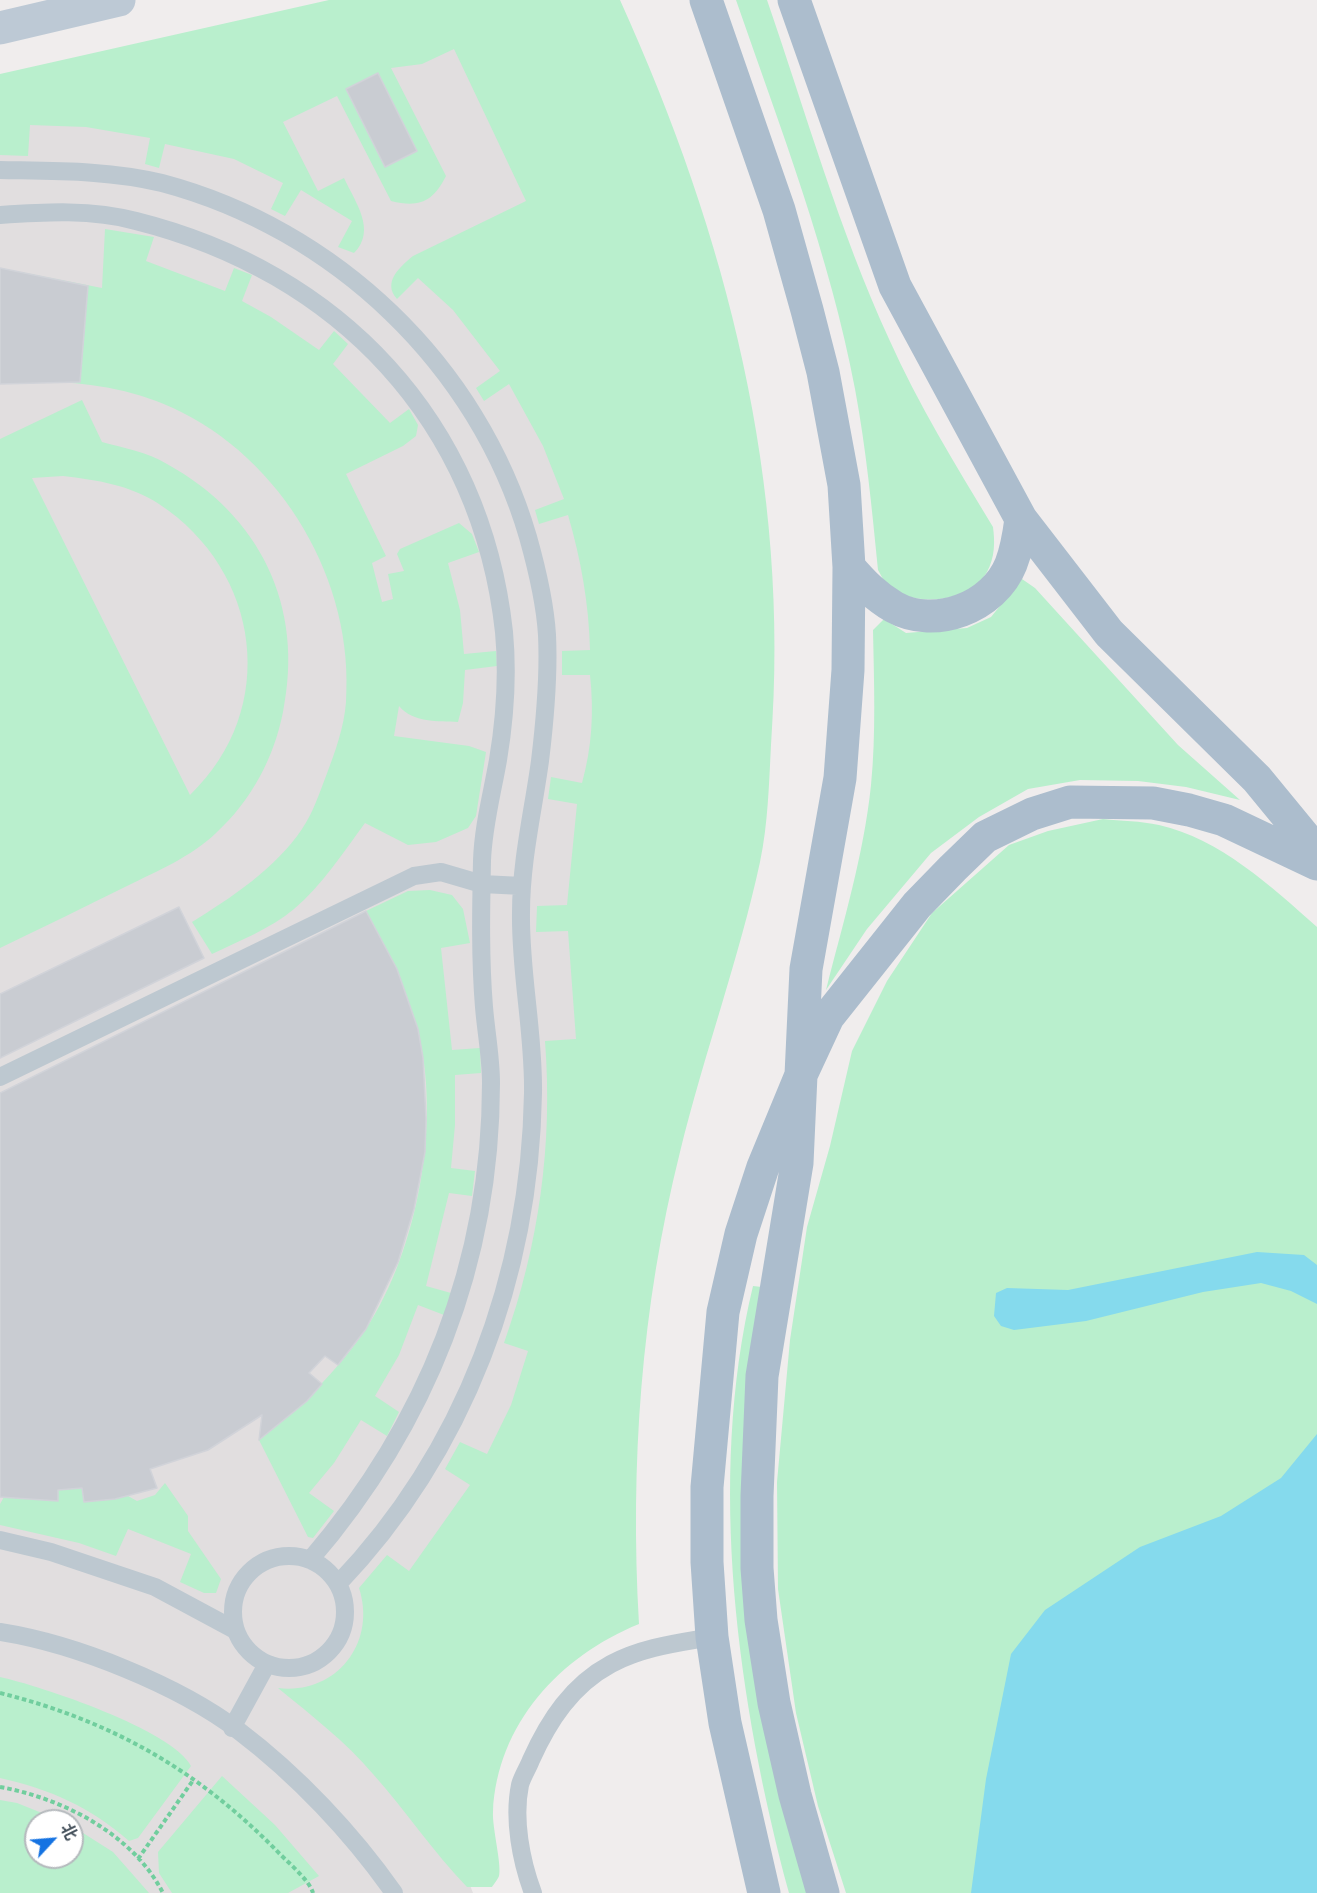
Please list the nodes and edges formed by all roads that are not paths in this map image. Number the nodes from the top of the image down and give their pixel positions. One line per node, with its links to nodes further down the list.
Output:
1 (119, 0): 4 (main road)
2 (706, 0): 8 (main road)
3 (794, 0): 7 (main road)
4 (0, 28)
5 (0, 170): 12 (lane)
6 (0, 215): 11 (lane)
7 (1021, 519): 8 (main road); 9 (main road)
8 (849, 567): 13 (main road)
9 (1317, 852)
10 (1317, 864): 13 (main road)
11 (482, 884): 12 (lane); 14 (lane); 16 (lane)
12 (522, 886): 17 (lane)
13 (801, 1075): 20 (main road); 26 (main road)
14 (0, 1077)
15 (0, 1539): 18 (lane)
16 (310, 1560): 17 (lane); 18 (lane)
17 (338, 1584): 21 (lane)
18 (235, 1630): 21 (lane)
19 (0, 1632): 22 (lane)
20 (712, 1637): 24 (lane); 25 (main road)
21 (267, 1664): 22 (lane)
22 (232, 1728): 23 (lane)
23 (394, 1893)
24 (533, 1893)
25 (764, 1893)
26 (824, 1893)

